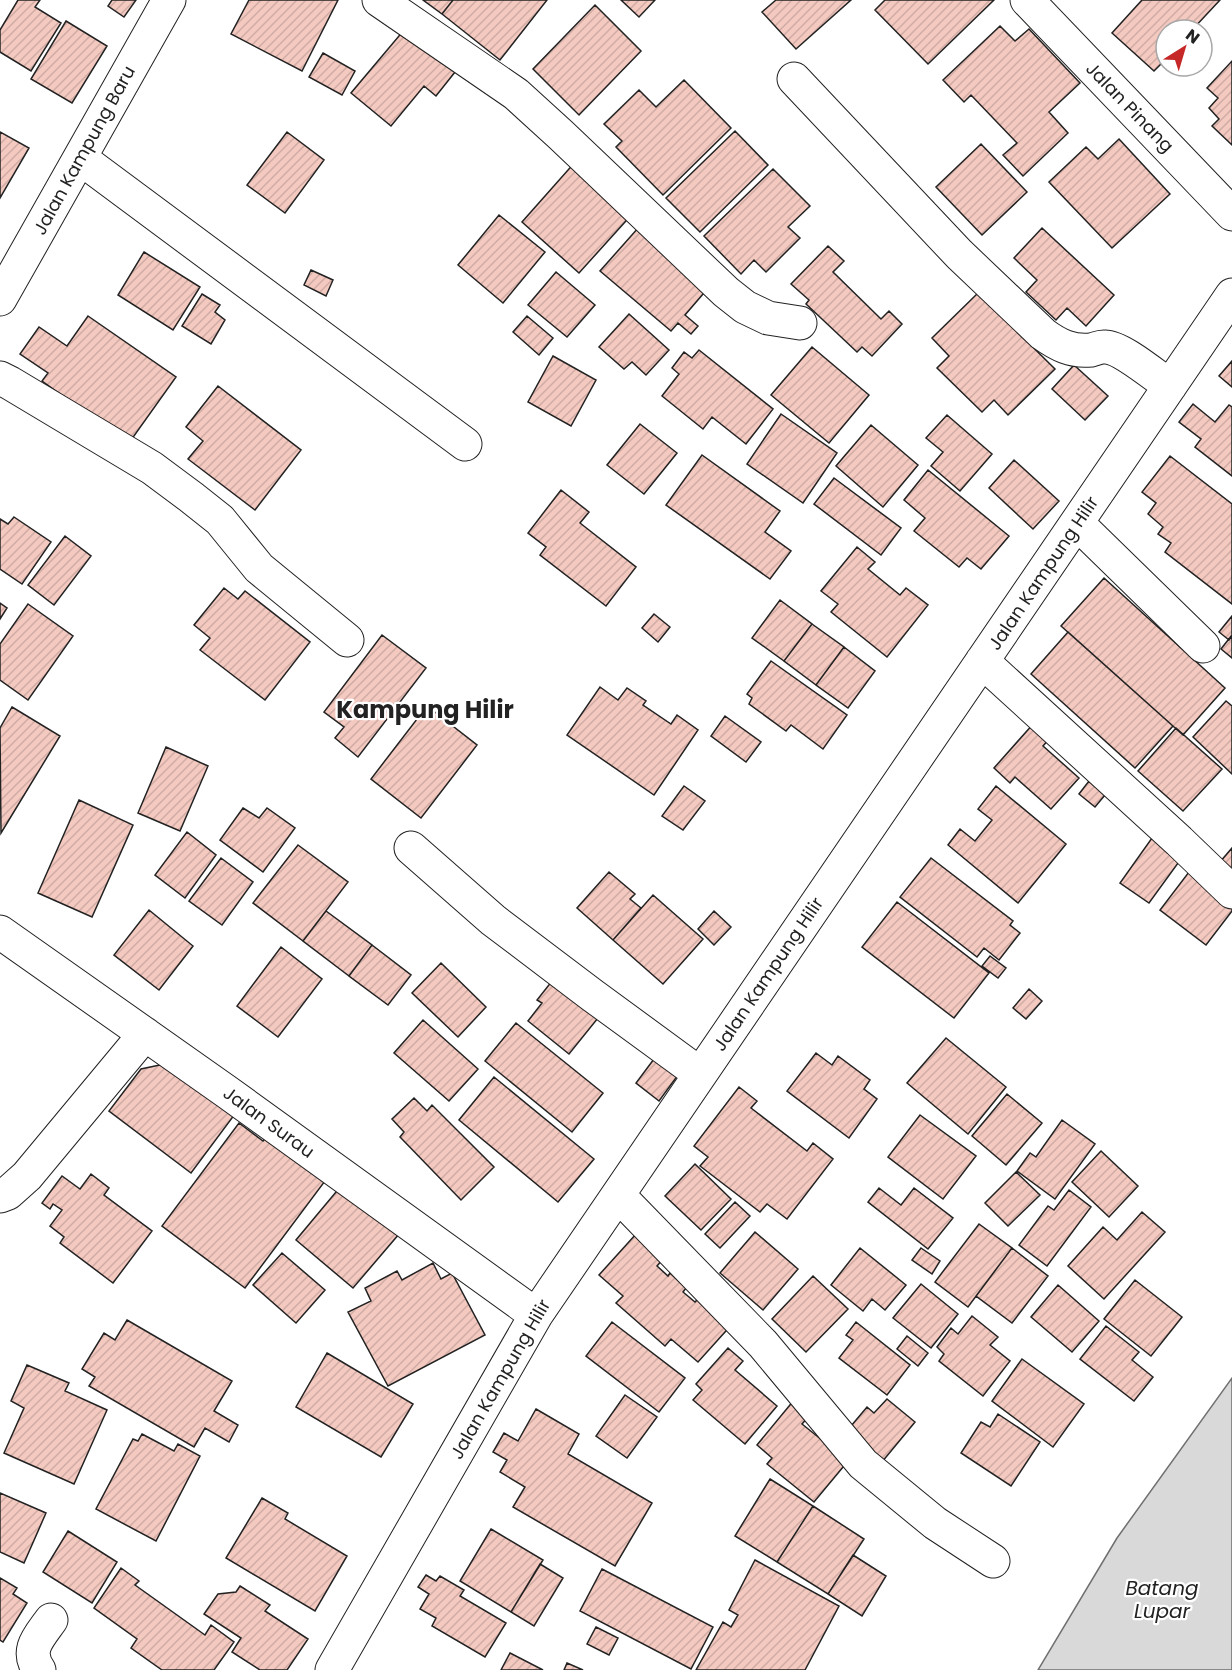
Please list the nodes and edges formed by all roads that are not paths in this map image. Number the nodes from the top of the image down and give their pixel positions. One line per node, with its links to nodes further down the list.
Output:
1 (169, 0): 5 (street, Jalan Kampung Baru)
2 (380, 0): 9 (street)
3 (1027, 0): 6 (street, Jalan Pinang)
4 (794, 79): 11 (street)
5 (80, 158): 8 (street, Jalan Kampung Baru); 12 (street)
6 (1232, 214)
7 (1232, 295): 11 (street, Jalan Kampung Hilir)
8 (0, 299)
9 (800, 323)
10 (0, 378): 14 (street)
11 (1170, 387): 13 (street, Jalan Kampung Hilir)
12 (465, 444)
13 (1077, 523): 15 (street); 16 (street, Jalan Kampung Hilir)
14 (347, 640)
15 (1203, 646)
16 (982, 661): 18 (street); 21 (street, Jalan Kampung Hilir)
17 (411, 848): 21 (street)
18 (1232, 892)
19 (0, 932): 20 (street, Jalan Surau)
20 (145, 1035): 23 (street); 24 (street, Jalan Surau)
21 (700, 1074): 22 (street, Jalan Kampung Hilir)
22 (618, 1194): 24 (street, Jalan Kampung Hilir); 25 (street)
23 (0, 1196)
24 (536, 1315): 28 (street, Jalan Kampung Hilir)
25 (993, 1561)
26 (51, 1620): 27 (street)
27 (39, 1670)
28 (332, 1670)

